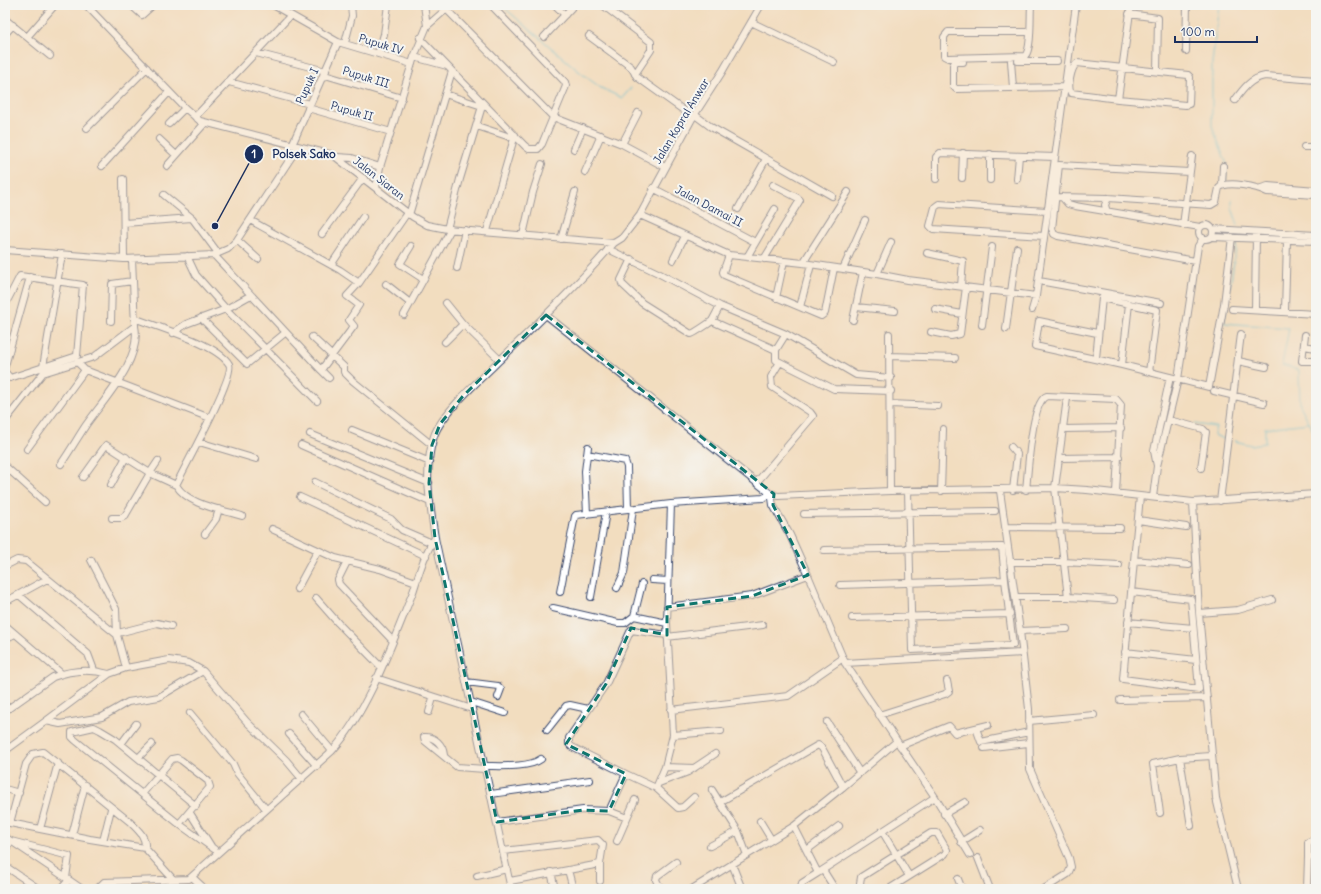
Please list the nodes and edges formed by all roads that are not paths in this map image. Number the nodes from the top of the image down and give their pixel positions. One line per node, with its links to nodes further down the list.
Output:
1 (55, 5): 29 (street)
2 (86, 5): 42 (street, Jalan Siaran)
3 (131, 5): 4 (street)
4 (153, 5)
5 (273, 5): 21 (street, Pupuk IV)
6 (351, 5): 32 (street, Pupuk I)
7 (388, 5): 35 (street)
8 (424, 5): 25 (street)
9 (491, 5): 65 (street)
10 (555, 5): 20 (street)
11 (574, 5): 20 (street)
12 (761, 5): 23 (street, Jalan Kopral Anwar)
13 (1031, 5): 26 (street)
14 (1076, 5): 50 (street)
15 (1131, 5): 19 (street)
16 (1187, 5): 33 (street)
17 (604, 6): 47 (street)
18 (449, 7): 25 (street); 65 (street)
19 (1130, 14): 43 (street); 45 (street)
20 (565, 15): 30 (street)
21 (290, 16): 32 (street, Pupuk IV); 34 (street)
22 (5, 19): 24 (street)
23 (751, 22): 40 (street); 63 (street, Jalan Kopral Anwar)
24 (13, 25): 27 (street); 29 (street)
25 (427, 26): 31 (street)
26 (1030, 32): 26 (street)
27 (5, 34)
28 (589, 36): 47 (street)
29 (27, 37): 36 (street)
30 (544, 37)
31 (420, 38): 37 (street); 41 (street)
32 (341, 43): 35 (street, Pupuk IV); 46 (street, Pupuk I)
33 (1186, 51)
34 (256, 53): 46 (street, Pupuk III); 49 (street)
35 (378, 54): 37 (street, Pupuk IV)
36 (50, 56)
37 (413, 60): 41 (street, Pupuk IV); 55 (street)
38 (1011, 61): 39 (street); 51 (street); 51 (street)
39 (1057, 61)
40 (834, 62)
41 (447, 66): 44 (street)
42 (147, 68): 52 (street, Jalan Siaran); 69 (street)
43 (1122, 68): 45 (street); 56 (street); 56 (street)
44 (452, 71): 53 (street); 59 (street)
45 (1158, 71): 56 (street)
46 (325, 73): 55 (street, Pupuk III); 60 (street, Pupuk I)
47 (634, 74): 63 (street)
48 (1316, 80): 57 (street)
49 (229, 82): 60 (street, Pupuk II); 64 (street)
50 (1064, 87): 51 (street); 85 (street)
51 (1013, 88)
52 (169, 92): 61 (street, Jalan Siaran); 89 (street)
53 (445, 94): 59 (street); 120 (street)
54 (5, 95): 58 (street)
55 (402, 98): 71 (street)
56 (1118, 99)
57 (1235, 100)
58 (5, 101)
59 (483, 104): 68 (street); 73 (street)
60 (309, 106): 71 (street, Pupuk II); 76 (street, Pupuk I)
61 (185, 108): 64 (street, Jalan Siaran); 67 (street)
62 (638, 113): 75 (street)
63 (694, 116): 87 (street); 93 (street, Jalan Kopral Anwar)
64 (195, 117): 66 (street, Jalan Siaran)
65 (553, 117): 70 (street); 73 (street)
66 (205, 123): 76 (street, Jalan Siaran); 82 (street)
67 (169, 124)
68 (477, 126): 73 (street); 129 (street)
69 (87, 128)
70 (583, 128): 72 (street); 79 (street)
71 (391, 132): 92 (street)
72 (601, 135): 75 (street); 94 (street)
73 (514, 136): 132 (street)
74 (159, 139): 82 (street)
75 (622, 144): 93 (street)
76 (295, 146): 86 (street, Jalan Siaran); 124 (street, Pupuk I)
77 (1304, 147): 78 (street)
78 (1316, 147)
79 (574, 150)
80 (963, 153): 81 (street); 97 (street); 99 (street)
81 (990, 154): 83 (street); 101 (street)
82 (176, 155): 90 (street)
83 (1019, 156): 85 (street); 100 (street)
84 (1192, 156): 95 (street)
85 (1055, 157): 118 (street)
86 (337, 158): 92 (street); 96 (street, Jalan Siaran)
87 (766, 159): 112 (street); 116 (street)
88 (542, 164): 135 (street)
89 (102, 166)
90 (167, 166)
91 (1223, 166): 103 (street)
92 (380, 167): 104 (street)
93 (665, 167): 105 (street, Jalan Kopral Anwar)
94 (585, 172)
95 (1189, 172): 113 (street); 115 (street)
96 (363, 178): 104 (street, Jalan Siaran); 133 (street)
97 (962, 178)
98 (123, 179): 126 (street)
99 (936, 179)
100 (1017, 179)
101 (990, 180)
102 (773, 185): 163 (street)
103 (1222, 185): 106 (street); 115 (street)
104 (376, 188): 120 (street, Jalan Siaran)
105 (653, 188): 121 (street, Jalan Kopral Anwar); 146 (street, Jalan Damai II)
106 (1261, 188): 107 (street); 111 (street)
107 (1316, 190)
108 (575, 192): 142 (street)
109 (848, 192): 168 (street)
110 (164, 195): 122 (street)
111 (1316, 195)
112 (832, 196)
113 (1059, 197): 114 (street); 119 (street); 167 (street)
114 (1108, 198): 115 (street); 119 (street)
115 (1186, 203): 127 (street)
116 (738, 209)
117 (775, 209): 146 (street)
118 (1047, 211): 138 (street); 138 (street)
119 (1107, 212): 127 (street)
120 (408, 214): 129 (street, Jalan Siaran); 181 (street)
121 (640, 215): 137 (street); 148 (street, Jalan Kopral Anwar)
122 (192, 218): 126 (street); 156 (street)
123 (363, 218): 169 (street)
124 (250, 220): 143 (street, Pupuk I); 169 (street)
125 (865, 220): 173 (street)
126 (124, 223): 160 (street)
127 (1183, 225): 128 (street)
128 (1200, 227): 130 (street); 141 (street)
129 (449, 229): 131 (street, Jalan Siaran); 177 (street)
130 (1213, 229): 136 (street); 139 (street)
131 (465, 230): 132 (street, Jalan Siaran); 171 (street)
132 (488, 231): 135 (street, Jalan Siaran)
133 (322, 234)
134 (1316, 234): 136 (street)
135 (523, 235): 142 (street, Jalan Siaran)
136 (1256, 235): 140 (street); 144 (street); 201 (street)
137 (685, 236): 157 (street); 165 (street)
138 (1044, 236): 179 (street)
139 (1212, 237): 140 (street); 141 (street)
140 (1232, 237): 251 (street)
141 (1203, 238): 167 (street)
142 (561, 239): 148 (street, Jalan Siaran)
143 (237, 240): 156 (street, Pupuk I); 162 (street)
144 (1287, 241): 145 (street); 203 (street)
145 (1316, 241)
146 (755, 242): 159 (street)
147 (891, 242): 175 (street)
148 (614, 243): 153 (street, Jalan Kopral Anwar)
149 (411, 246): 177 (street)
150 (992, 246): 184 (street)
151 (1017, 248): 185 (street)
152 (5, 250): 155 (street)
153 (608, 250): 164 (street); 207 (street, Jalan Kopral Anwar)
154 (927, 253): 183 (street)
155 (62, 254): 160 (street); 180 (street)
156 (216, 254): 158 (street); 186 (street)
157 (729, 255): 159 (street); 188 (street)
158 (187, 256): 161 (street); 197 (street)
159 (747, 257): 163 (street)
160 (124, 259): 161 (street)
161 (132, 259): 178 (street)
162 (258, 259)
163 (764, 259): 166 (street)
164 (631, 260): 194 (street); 212 (street)
165 (673, 260)
166 (784, 261): 168 (street); 188 (street)
167 (1195, 261): 251 (street)
168 (802, 263): 170 (street)
169 (331, 265): 181 (street)
170 (811, 265): 172 (street); 195 (street)
171 (457, 268)
172 (834, 268): 173 (street); 195 (street)
173 (843, 269): 174 (street)
174 (863, 272): 175 (street); 196 (street)
175 (877, 274): 183 (street)
176 (30, 277): 180 (street); 193 (street); 241 (street)
177 (423, 280): 189 (street)
178 (132, 281): 208 (street); 210 (street)
179 (1040, 281): 187 (street); 191 (street)
180 (57, 282): 242 (street); 242 (street)
181 (359, 283): 232 (street)
182 (386, 284): 189 (street)
183 (964, 287): 184 (street); 204 (street)
184 (986, 289): 185 (street); 214 (street)
185 (1011, 292): 187 (street); 216 (street)
186 (251, 295): 197 (street); 219 (street)
187 (1036, 296): 200 (street)
188 (776, 298): 195 (street)
189 (410, 303): 206 (street)
190 (446, 303): 213 (street)
191 (1161, 303)
192 (1129, 304): 220 (street); 240 (street); 247 (street)
193 (5, 305)
194 (720, 306): 212 (street); 221 (street)
195 (800, 307)
196 (856, 307): 202 (street); 211 (street)
197 (226, 309): 209 (street); 228 (street)
198 (935, 309): 204 (street)
199 (1232, 309): 201 (street)
200 (1032, 310)
201 (1255, 310): 203 (street)
202 (895, 311)
203 (1285, 312): 205 (street)
204 (962, 314): 217 (street)
205 (1316, 314)
206 (404, 315)
207 (546, 315): 235 (street, Jalan Kopral Anwar); 288 (street)
208 (134, 318): 215 (street); 218 (street)
209 (201, 318): 218 (street); 228 (street)
210 (111, 320)
211 (853, 320)
212 (712, 321): 230 (street)
213 (463, 324): 226 (street); 235 (street)
214 (982, 325)
215 (135, 326): 238 (street); 252 (street)
216 (1006, 329)
217 (931, 332)
218 (173, 333): 261 (street)
219 (285, 333): 228 (street); 245 (street)
220 (1098, 333): 234 (street); 234 (street)
221 (786, 334): 230 (street); 250 (street)
222 (889, 334): 231 (street)
223 (1241, 334): 236 (street)
224 (1305, 335): 227 (street)
225 (312, 337): 232 (street)
226 (445, 342)
227 (1304, 346): 229 (street); 237 (street)
228 (264, 348): 257 (street)
229 (1316, 348)
230 (776, 350): 239 (street)
231 (890, 356): 233 (street); 250 (street)
232 (332, 357): 245 (street); 272 (street)
233 (955, 358)
234 (1096, 358): 240 (street)
235 (500, 360): 272 (street, Jalan Kopral Anwar)
236 (1238, 361): 243 (street); 255 (street)
237 (1316, 361)
238 (76, 362): 244 (street); 262 (street)
239 (780, 362): 253 (street); 288 (street)
240 (1122, 364): 247 (street)
241 (5, 366)
242 (43, 367): 246 (street)
243 (1266, 367)
244 (85, 370): 252 (street); 274 (street)
245 (321, 370): 249 (street)
246 (5, 372)
247 (1149, 372): 248 (street)
248 (1170, 377): 251 (street); 263 (street)
249 (329, 378)
250 (891, 378): 253 (street)
251 (1178, 379): 264 (street)
252 (118, 383): 261 (street); 281 (street)
253 (891, 391): 259 (street)
254 (1214, 391): 255 (street)
255 (1233, 396): 258 (street); 305 (street)
256 (1067, 398): 265 (street); 266 (street); 294 (street)
257 (317, 401)
258 (1264, 403)
259 (890, 404): 260 (street); 298 (street)
260 (938, 406)
261 (210, 418): 270 (street)
262 (5, 420)
263 (1160, 420): 264 (street); 283 (street)
264 (1169, 421): 283 (street); 284 (street)
265 (1063, 428): 266 (street); 277 (street)
266 (1121, 428): 276 (street)
267 (943, 429): 296 (street)
268 (352, 430): 280 (street)
269 (310, 434): 289 (street)
270 (199, 442): 278 (street); 291 (street)
271 (301, 445): 307 (street)
272 (432, 445): 280 (street, Jalan Kopral Anwar)
273 (1012, 447): 293 (street)
274 (27, 449)
275 (126, 457): 285 (street); 286 (street); 290 (street)
276 (1119, 457): 277 (street); 299 (street)
277 (1060, 458): 292 (street)
278 (256, 459)
279 (158, 460): 285 (street)
280 (430, 462): 289 (street, Jalan Kopral Anwar)
281 (61, 464)
282 (5, 466): 306 (street)
283 (1157, 466): 304 (street)
284 (1201, 468)
285 (150, 473): 291 (street); 318 (street)
286 (83, 477)
287 (316, 482): 326 (street)
288 (756, 482): 300 (street)
289 (428, 483): 307 (street, Jalan Kopral Anwar)
290 (111, 485)
291 (176, 486): 310 (street)
292 (1056, 488): 294 (street); 299 (street); 322 (street)
293 (1013, 490): 294 (street); 297 (street)
294 (1026, 490)
295 (908, 491): 296 (street); 298 (street); 314 (street)
296 (941, 491): 297 (street)
297 (1000, 491): 320 (street)
298 (890, 492): 300 (street)
299 (1116, 492): 302 (street)
300 (772, 494): 309 (street); 339 (street)
301 (1316, 494): 305 (street)
302 (1140, 496): 304 (street); 319 (street)
303 (300, 497): 330 (street)
304 (1153, 497): 308 (street)
305 (1220, 501): 308 (street)
306 (45, 502)
307 (430, 502): 326 (street, Jalan Kopral Anwar)
308 (1193, 502): 362 (street)
309 (671, 504): 311 (street); 343 (street)
310 (219, 509): 317 (street); 325 (street)
311 (630, 509): 313 (street); 315 (street); 348 (street)
312 (995, 511): 314 (street)
313 (606, 512): 315 (street); 353 (street)
314 (908, 512): 316 (street); 327 (street)
315 (587, 514): 350 (street)
316 (804, 514)
317 (242, 516)
318 (112, 518)
319 (1138, 520): 321 (street); 332 (street)
320 (1006, 527): 322 (street); 334 (street)
321 (1186, 527)
322 (1059, 528): 323 (street); 335 (street)
323 (1120, 528)
324 (272, 529): 328 (street)
325 (205, 534)
326 (433, 541): 330 (street); 392 (street, Jalan Kopral Anwar)
327 (909, 549): 329 (street); 342 (street); 346 (street)
328 (318, 550): 333 (street); 349 (street)
329 (824, 550)
330 (426, 556): 344 (street)
331 (91, 560): 376 (street)
332 (1134, 560): 337 (street); 351 (street)
333 (347, 562): 344 (street); 379 (street)
334 (1010, 562): 335 (street); 354 (street)
335 (1063, 562): 336 (street); 355 (street)
336 (1119, 565)
337 (1189, 565)
338 (5, 566): 340 (street)
339 (808, 575): 360 (street); 382 (street)
340 (47, 580): 352 (street); 376 (street)
341 (652, 580): 343 (street)
342 (1005, 580): 346 (street); 363 (street)
343 (668, 581): 360 (street)
344 (416, 582): 379 (street)
345 (642, 584): 364 (street)
346 (910, 584): 347 (street); 365 (street)
347 (840, 585)
348 (617, 588)
349 (297, 589)
350 (560, 592)
351 (1131, 592): 367 (street); 372 (street)
352 (19, 595): 359 (street); 386 (street)
353 (590, 597)
354 (1015, 597): 355 (street); 374 (street)
355 (1068, 597): 357 (street)
356 (316, 598): 384 (street)
357 (1114, 600)
358 (1272, 600): 362 (street)
359 (5, 602)
360 (667, 607): 368 (street)
361 (553, 608): 364 (street)
362 (1199, 613): 395 (street)
363 (1010, 614): 365 (street); 365 (street)
364 (634, 616): 368 (street)
365 (910, 617): 366 (street)
366 (852, 618)
367 (1128, 622): 372 (street); 380 (street)
368 (667, 623): 377 (street)
369 (5, 624): 375 (street)
370 (763, 625): 377 (street)
371 (171, 626): 376 (street)
372 (1193, 628): 383 (street)
373 (1067, 629): 374 (street)
374 (1020, 631): 381 (street)
375 (15, 634): 378 (street); 388 (street)
376 (117, 634): 385 (street)
377 (667, 636): 399 (street); 400 (street)
378 (5, 638)
379 (392, 640): 384 (street)
380 (1125, 652): 383 (street); 383 (street)
381 (1022, 653): 382 (street); 409 (street)
382 (844, 660): 400 (street); 407 (street)
383 (1196, 660)
384 (381, 667): 390 (street)
385 (126, 668): 387 (street); 389 (street)
386 (94, 670): 388 (street); 389 (street)
387 (203, 671): 408 (street); 440 (street)
388 (62, 674): 401 (street)
389 (109, 674): 408 (street)
390 (376, 678): 394 (street); 425 (street)
391 (947, 681): 407 (street)
392 (466, 682): 393 (street); 397 (street, Jalan Kopral Anwar)
393 (498, 697)
394 (432, 698): 398 (street); 402 (street)
395 (1207, 698): 396 (street); 428 (street)
396 (1120, 700)
397 (470, 702): 398 (street, Jalan Kopral Anwar); 404 (street)
398 (472, 709): 434 (street, Jalan Kopral Anwar)
399 (588, 709): 414 (street); 439 (street)
400 (671, 710): 418 (street)
401 (5, 711)
402 (428, 712)
403 (190, 713): 457 (street)
404 (505, 713)
405 (301, 714): 425 (street)
406 (1094, 714): 409 (street)
407 (879, 715): 419 (street)
408 (46, 721): 424 (street)
409 (1029, 721): 416 (street)
410 (826, 722): 437 (street)
411 (136, 724): 421 (street)
412 (988, 725): 413 (street)
413 (976, 728): 416 (street); 419 (street)
414 (547, 730)
415 (721, 731): 418 (street)
416 (1028, 732): 420 (street)
417 (289, 734): 433 (street)
418 (673, 735): 435 (street)
419 (899, 743): 437 (street); 451 (street)
420 (1028, 743): 423 (street); 527 (street)
421 (121, 744): 429 (street); 448 (street)
422 (152, 744): 429 (street)
423 (984, 748)
424 (6, 749)
425 (332, 751): 433 (street)
426 (715, 754): 436 (street)
427 (444, 756): 434 (street)
428 (1211, 756): 430 (street); 528 (street)
429 (138, 758): 438 (street)
430 (1180, 758): 460 (street); 469 (street)
431 (541, 759): 434 (street)
432 (58, 763): 442 (street); 447 (street); 470 (street)
433 (317, 766): 440 (street)
434 (485, 767): 449 (street, Jalan Kopral Anwar)
435 (665, 768): 436 (street); 443 (street)
436 (694, 768): 443 (street)
437 (860, 773): 444 (street)
438 (158, 774): 448 (street); 455 (street); 455 (street)
439 (626, 774): 443 (street); 458 (street)
440 (302, 779): 457 (street)
441 (590, 780): 449 (street)
442 (85, 786): 456 (street); 474 (street)
443 (658, 786): 450 (street)
444 (843, 787): 453 (street); 467 (street)
445 (5, 789): 447 (street)
446 (712, 790): 453 (street)
447 (19, 793): 464 (street)
448 (142, 794): 466 (street)
449 (491, 794): 465 (street, Jalan Kopral Anwar)
450 (694, 797)
451 (935, 797): 461 (street); 473 (street)
452 (635, 800): 462 (street)
453 (720, 802): 472 (street)
454 (965, 802): 461 (street)
455 (196, 806): 459 (street)
456 (111, 809): 478 (street); 483 (street)
457 (266, 809): 486 (street)
458 (609, 811): 462 (street); 465 (street)
459 (190, 813): 466 (street); 486 (street)
460 (1160, 813)
461 (944, 814): 481 (street)
462 (627, 818): 480 (street)
463 (760, 821): 476 (street)
464 (8, 822): 470 (street)
465 (497, 822): 487 (street, Jalan Kopral Anwar)
466 (179, 824): 486 (street)
467 (794, 826): 476 (street); 484 (street)
468 (839, 826): 484 (street)
469 (1191, 826)
470 (40, 829): 474 (street)
471 (980, 830): 481 (street)
472 (738, 831): 482 (street); 488 (street)
473 (882, 831): 489 (street); 501 (street)
474 (72, 835): 478 (street)
475 (5, 837): 479 (street)
476 (771, 839): 488 (street)
477 (1316, 839): 491 (street)
478 (103, 840): 483 (street)
479 (11, 841): 485 (street); 506 (street); 506 (street)
480 (617, 841)
481 (961, 842): 490 (street)
482 (710, 846)
483 (145, 848): 505 (street)
484 (807, 850): 501 (street)
485 (5, 851)
486 (216, 851): 504 (street)
487 (503, 851): 495 (street); 498 (street, Jalan Kopral Anwar)
488 (747, 855): 496 (street)
489 (897, 855): 503 (street); 503 (street); 523 (street)
490 (970, 855)
491 (1308, 857): 493 (street); 529 (street)
492 (978, 858): 526 (street)
493 (1316, 858)
494 (676, 862): 518 (street)
495 (600, 864): 499 (street); 509 (street)
496 (732, 864): 519 (street); 520 (street)
497 (5, 866): 510 (street)
498 (507, 869): 502 (street); 508 (street, Jalan Kopral Anwar)
499 (568, 870): 500 (street); 517 (street)
500 (550, 872): 508 (street); 516 (street)
501 (820, 872): 521 (street); 522 (street)
502 (477, 876)
503 (909, 876): 524 (street)
504 (192, 877): 505 (street); 514 (street)
505 (172, 878): 513 (street)
506 (68, 879): 511 (street); 512 (street)
507 (958, 879): 525 (street)
508 (510, 881): 515 (street, Jalan Kopral Anwar)
509 (600, 881)
510 (39, 889)
511 (61, 889)
512 (82, 889)
513 (97, 889)
514 (205, 889)
515 (512, 889)
516 (555, 889)
517 (573, 889)
518 (661, 889)
519 (692, 889)
520 (742, 889)
521 (801, 889)
522 (835, 889)
523 (862, 889)
524 (889, 889)
525 (962, 889)
526 (990, 889)
527 (1044, 889)
528 (1238, 889)
529 (1307, 889)

